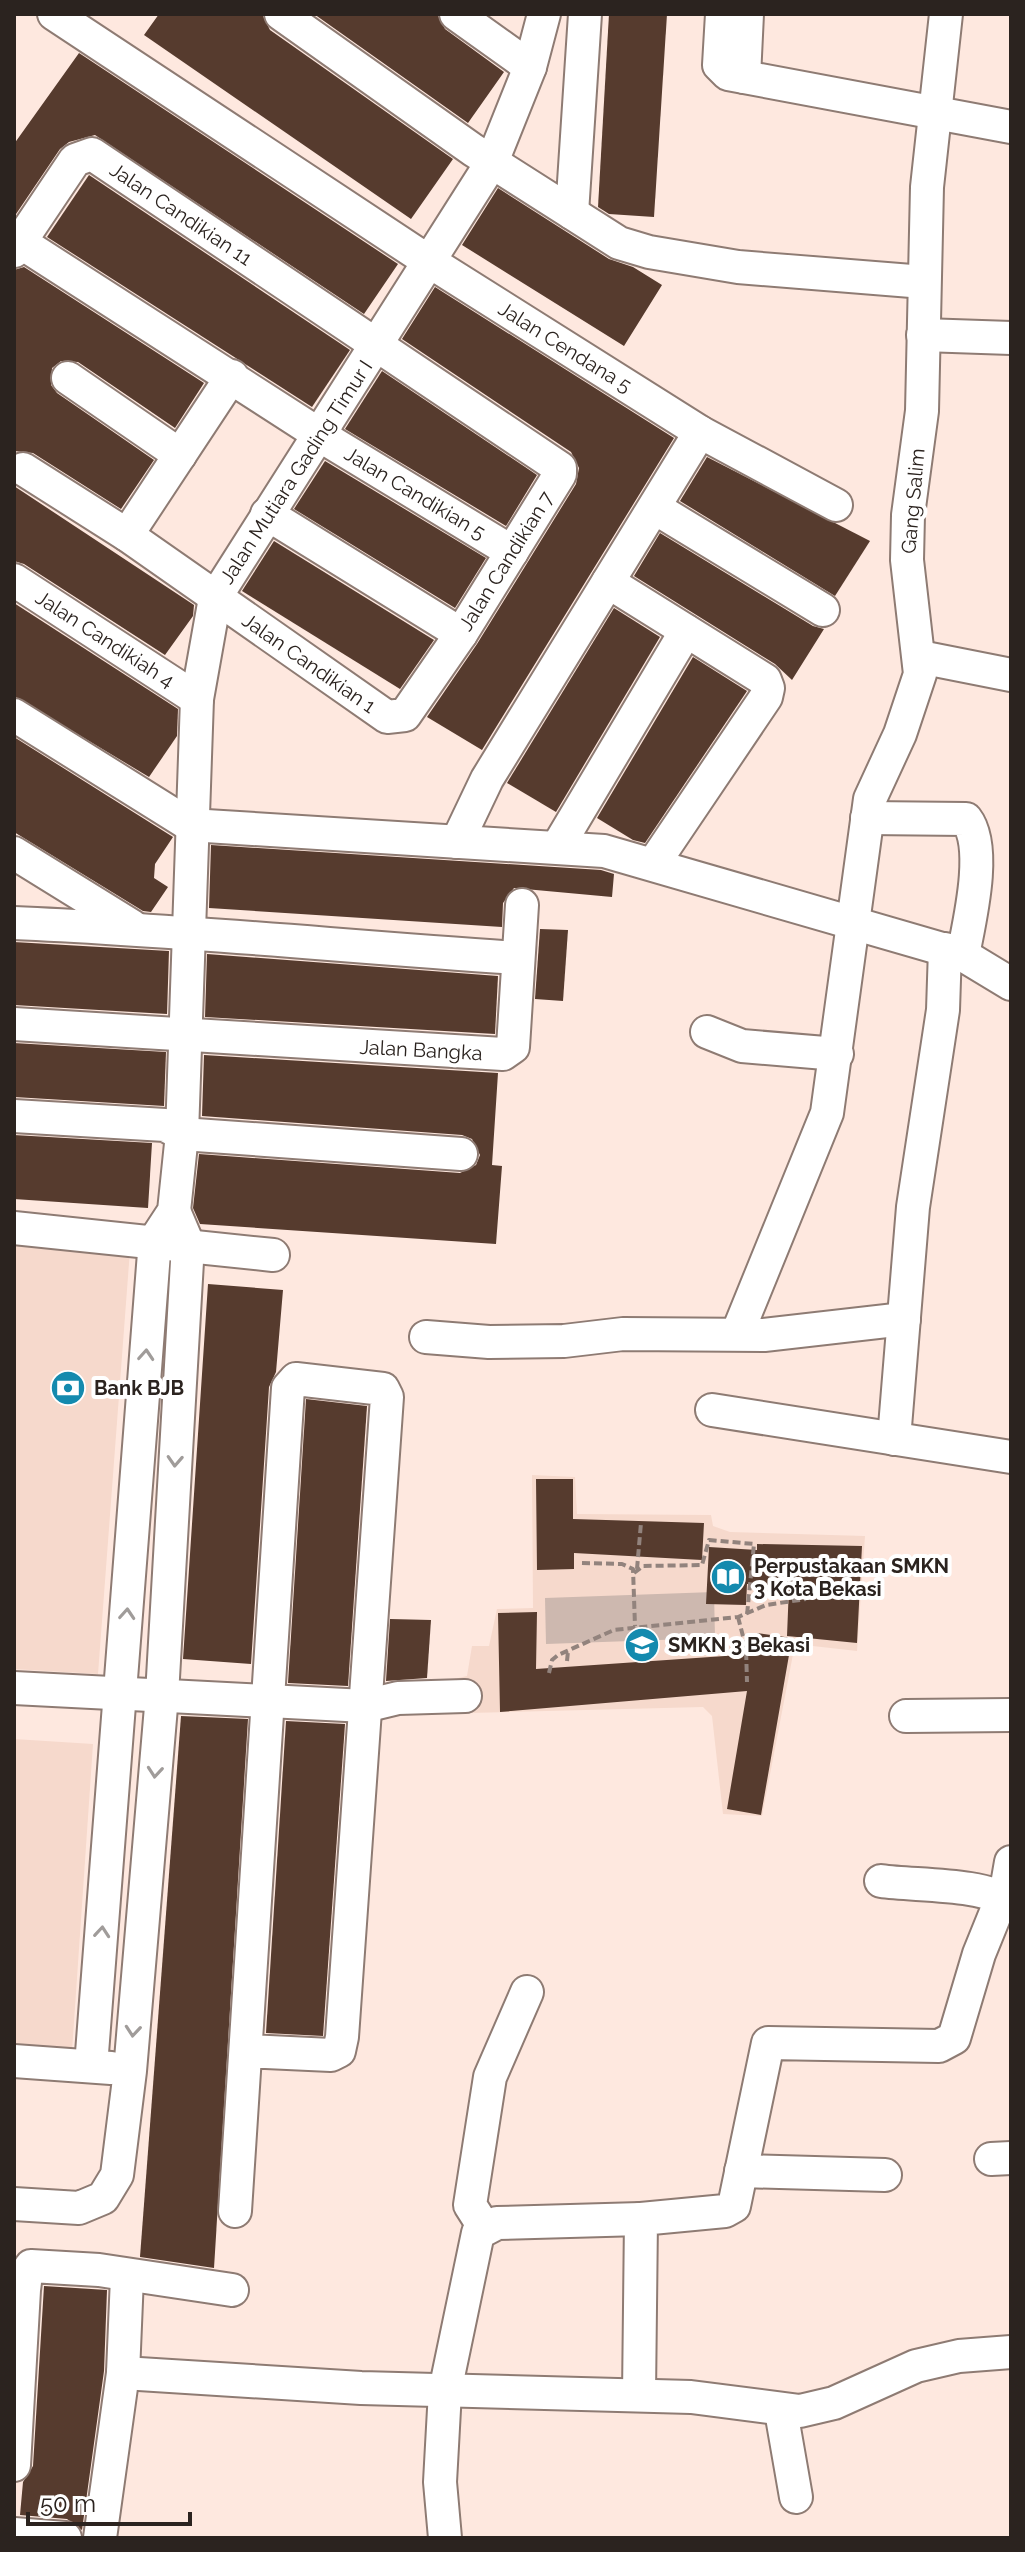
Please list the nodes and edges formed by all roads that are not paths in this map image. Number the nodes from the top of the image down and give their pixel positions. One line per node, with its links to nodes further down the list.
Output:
1 (54, 14): 16 (street, Jalan Cendana 5)
2 (281, 14): 13 (street)
3 (456, 14): 9 (street)
4 (544, 14): 9 (street, Jalan Mutiara Gading Timur I)
5 (585, 14): 14 (street)
6 (722, 14): 10 (street)
7 (747, 14): 10 (street)
8 (946, 14): 11 (street, Gang Salim)
9 (530, 67): 13 (street, Jalan Mutiara Gading Timur I)
10 (744, 77): 11 (street)
11 (933, 113): 12 (street); 17 (street, Gang Salim)
12 (1011, 127)
13 (492, 162): 14 (street); 16 (street, Jalan Mutiara Gading Timur I)
14 (572, 213): 17 (street)
15 (17, 247): 20 (street, Jalan Candikian 11); 21 (street, Jalan Candikian 5)
16 (430, 262): 20 (street, Jalan Mutiara Gading Timur I); 24 (street, Jalan Cendana 5)
17 (924, 282): 18 (street, Gang Salim)
18 (923, 335): 19 (street); 38 (street, Gang Salim)
19 (1011, 338)
20 (377, 347): 23 (street, Jalan Mutiara Gading Timur I); 31 (street, Jalan Candikian 7)
21 (232, 376): 23 (street, Jalan Candikian 5); 25 (street)
22 (68, 378): 25 (street)
23 (319, 432): 29 (street, Jalan Mutiara Gading Timur I); 31 (street, Jalan Candikian 5)
24 (700, 432): 27 (street, Jalan Cendana 5); 28 (street)
25 (180, 455): 30 (street)
26 (23, 469): 30 (street, Jalan Candikian 1)
27 (836, 505)
28 (655, 508): 33 (street); 35 (street)
29 (267, 514): 34 (street, Jalan Mutiara Gading Timur I); 37 (street)
30 (127, 535): 34 (street, Jalan Candikian 1)
31 (512, 552): 37 (street, Jalan Candikian 7)
32 (14, 580): 40 (street, Jalan Candikiah 4)
33 (608, 582): 36 (street); 45 (street)
34 (215, 598): 40 (street, Jalan Mutiara Gading Timur I); 42 (street, Jalan Candikian 1)
35 (823, 610)
36 (686, 631): 46 (street); 48 (street)
37 (461, 634): 42 (street, Jalan Candikian 7)
38 (920, 657): 39 (street); 43 (street, Gang Salim)
39 (1011, 675)
40 (197, 699): 44 (street, Jalan Mutiara Gading Timur I)
41 (14, 715): 44 (street)
42 (405, 715)
43 (867, 818): 51 (street, Gang Salim); 54 (street)
44 (190, 825): 45 (street); 53 (street, Jalan Mutiara Gading Timur I)
45 (457, 842): 46 (street)
46 (558, 846): 48 (street)
47 (14, 853): 52 (street)
48 (654, 863): 51 (street)
49 (522, 905): 55 (street, Jalan Bangka)
50 (14, 923): 52 (street)
51 (853, 925): 54 (street); 60 (street, Gang Salim)
52 (135, 927): 53 (street)
53 (191, 935): 55 (street); 59 (street, Jalan Mutiara Gading Timur I)
54 (954, 952): 56 (street); 69 (street)
55 (518, 958): 59 (street, Jalan Bangka)
56 (1011, 984)
57 (14, 1024): 59 (street)
58 (707, 1032): 60 (street)
59 (184, 1035): 62 (street, Jalan Mutiara Gading Timur I)
60 (837, 1054): 70 (street, Gang Salim)
61 (14, 1116): 62 (street)
62 (182, 1134): 63 (street); 64 (street, Jalan Mutiara Gading Timur I)
63 (461, 1154)
64 (174, 1211): 66 (street, Jalan Mutiara Gading Timur I); 67 (street, Jalan Mutiara Gading Timur I)
65 (14, 1228): 66 (street)
66 (155, 1240): 67 (street); 76 (street, one-way to 66)
67 (188, 1244): 68 (street); 77 (street, one-way to 77)
68 (273, 1255)
69 (904, 1319): 70 (street); 73 (street)
70 (737, 1334): 71 (street)
71 (426, 1337)
72 (712, 1410): 73 (street)
73 (894, 1439): 74 (street)
74 (1011, 1457)
75 (14, 1688): 76 (street)
76 (122, 1692): 77 (street); 89 (street, one-way to 76)
77 (162, 1695): 79 (street); 90 (street, one-way to 90)
78 (465, 1696): 80 (street)
79 (267, 1701): 80 (street); 80 (street); 87 (street)
80 (365, 1706): 87 (street)
81 (1011, 1715): 82 (street)
82 (906, 1716)
83 (1011, 1862): 85 (street)
84 (881, 1881): 85 (street)
85 (1007, 1900): 91 (street)
86 (527, 1992): 96 (street)
87 (246, 2051): 94 (street)
88 (14, 2061): 89 (street)
89 (91, 2066): 90 (street)
90 (130, 2071): 93 (street)
91 (741, 2171): 92 (street); 95 (street)
92 (885, 2175)
93 (14, 2204)
94 (235, 2211)
95 (641, 2219): 96 (street); 102 (street)
96 (484, 2227): 101 (street)
97 (127, 2277): 98 (street); 100 (street); 104 (street)
98 (232, 2290)
99 (1011, 2352): 103 (street)
100 (123, 2373): 101 (street); 108 (street)
101 (445, 2391): 102 (street); 109 (street)
102 (639, 2395): 103 (street)
103 (781, 2411): 105 (street)
104 (14, 2465)
105 (796, 2497)
106 (14, 2534): 107 (street)
107 (65, 2538)
108 (100, 2538)
109 (445, 2538)

